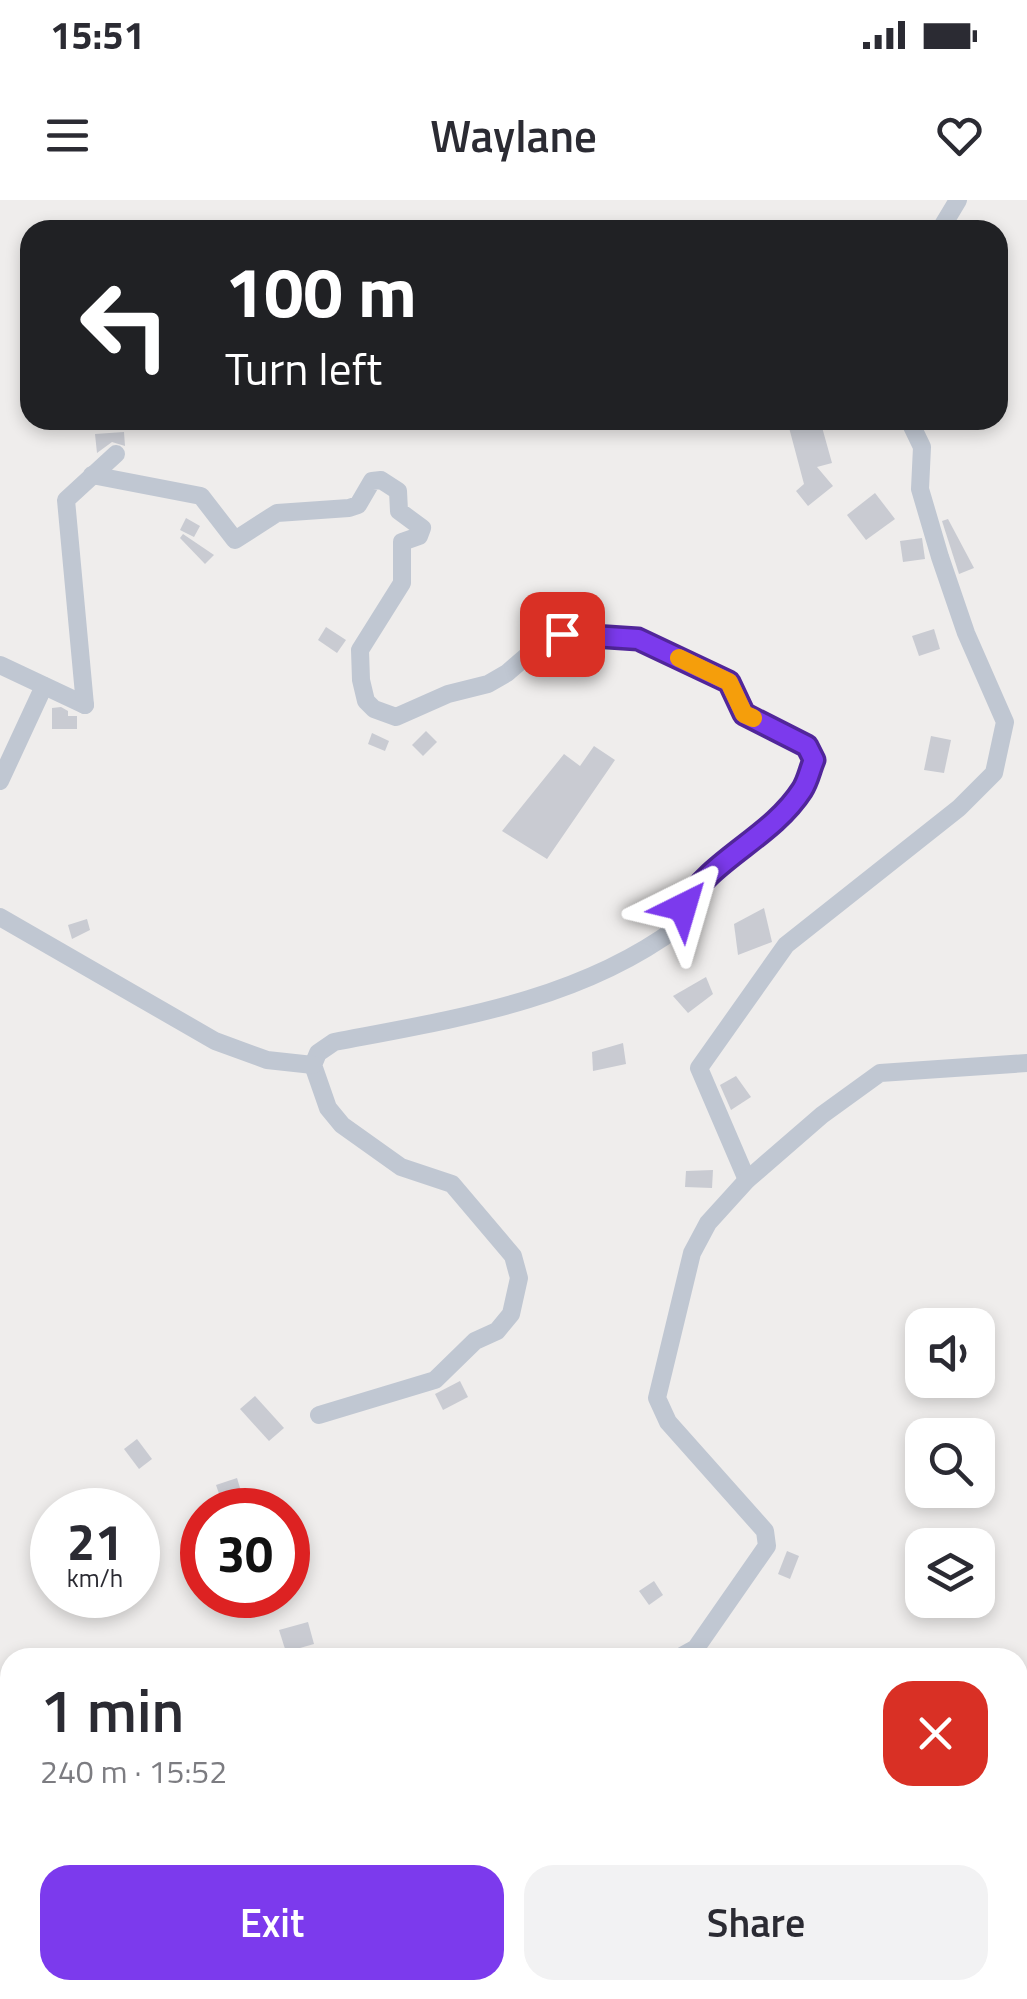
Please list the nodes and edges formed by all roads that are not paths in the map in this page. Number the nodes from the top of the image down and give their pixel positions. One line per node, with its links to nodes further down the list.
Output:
1 (914, 430): 10 (street)
2 (116, 454): 3 (street)
3 (92, 475): 5 (street); 9 (street)
4 (0, 665): 5 (street)
5 (44, 686): 6 (street)
6 (0, 781)
7 (0, 917): 9 (street)
8 (1027, 1064): 10 (street)
9 (313, 1065): 11 (street)
10 (746, 1180): 12 (street)
11 (319, 1415)
12 (696, 1648)

